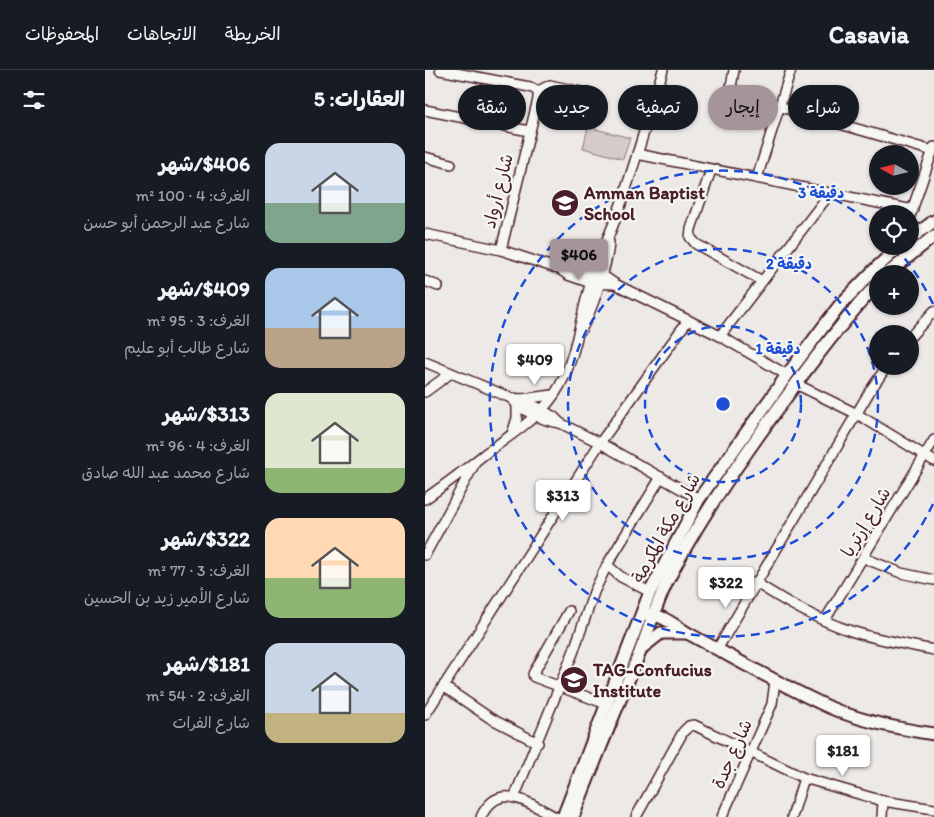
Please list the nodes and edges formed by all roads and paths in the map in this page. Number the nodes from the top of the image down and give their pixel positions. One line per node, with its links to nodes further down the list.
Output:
1 (445, 70): 5 (street)
2 (663, 70): 10 (street)
3 (734, 70): 6 (street)
4 (791, 70): 6 (street)
5 (534, 89): 8 (street, شارع أرواد)
6 (779, 106): 9 (street); 14 (street)
7 (425, 110): 8 (street)
8 (529, 131): 22 (street, شارع أرواد)
9 (933, 148): 17 (street)
10 (637, 154): 13 (street); 25 (street)
11 (425, 157): 12 (street)
12 (451, 164)
13 (711, 170): 14 (street); 27 (street)
14 (757, 178): 15 (street)
15 (831, 192): 16 (street); 27 (street)
16 (881, 205)
17 (914, 205)
18 (934, 221): 19 (main road)
19 (919, 232)
20 (425, 234): 22 (street)
21 (934, 236): 24 (main road)
22 (501, 250): 25 (street)
23 (890, 255): 36 (main road, شارع مكة المكرمة)
24 (898, 265)
25 (596, 279): 31 (street); 40 (street)
26 (425, 281): 28 (street)
27 (762, 281): 33 (street)
28 (438, 286)
29 (869, 293): 38 (main road, شارع مكة المكرمة)
30 (934, 311): 32 (street)
31 (688, 320): 33 (street); 46 (street)
32 (919, 327)
33 (720, 336): 36 (street)
34 (425, 362): 35 (street)
35 (451, 373): 39 (street); 41 (street)
36 (787, 374): 52 (main road, شارع مكة المكرمة)
37 (881, 375): 43 (street)
38 (796, 384): 43 (street); 58 (main road, شارع مكة المكرمة)
39 (425, 392)
40 (553, 395): 41 (street); 42 (street)
41 (516, 401): 42 (street); 44 (street)
42 (538, 412): 44 (street); 46 (street)
43 (857, 414): 47 (street); 57 (street)
44 (512, 434): 48 (street)
45 (934, 440): 47 (street, شارع إرتريا)
46 (600, 443): 50 (street); 69 (street)
47 (925, 456): 49 (street); 54 (street, شارع إرتريا)
48 (476, 461): 51 (street); 53 (street)
49 (934, 461)
50 (661, 477): 52 (street); 55 (street)
51 (425, 499)
52 (699, 499): 59 (main road, شارع مكة المكرمة)
53 (425, 555)
54 (864, 558): 56 (street); 63 (street, شارع إرتريا)
55 (607, 565): 59 (street); 70 (street)
56 (934, 580)
57 (755, 582): 63 (street); 65 (street)
58 (666, 584): 62 (main road, شارع مكة المكرمة); 64 (main road)
59 (650, 592): 61 (main road, شارع مكة المكرمة)
60 (569, 611): 70 (street)
61 (641, 615): 62 (main road); 72 (main road, شارع مكة المكرمة)
62 (653, 615): 64 (main road); 66 (main road, شارع مكة المكرمة)
63 (825, 620): 67 (street)
64 (688, 634): 65 (main road); 66 (main road)
65 (717, 648): 68 (main road)
66 (641, 650): 85 (main road, شارع مكة المكرمة)
67 (934, 650)
68 (775, 681): 71 (main road); 73 (street, شارع جدة)
69 (443, 686): 74 (street); 76 (street)
70 (559, 686): 72 (street); 76 (street)
71 (786, 686): 73 (street, شارع جدة); 75 (main road)
72 (606, 704): 84 (main road, شارع مكة المكرمة)
73 (772, 704): 77 (street, شارع جدة)
74 (425, 715)
75 (934, 734)
76 (537, 743): 79 (street)
77 (751, 753): 78 (street); 86 (street); 87 (street, شارع جدة)
78 (804, 778): 80 (street); 88 (street)
79 (514, 798): 82 (street); 83 (street)
80 (883, 801): 81 (street); 89 (street)
81 (934, 809)
82 (481, 817)
83 (556, 817)
84 (563, 817)
85 (573, 817)
86 (636, 817)
87 (722, 817)
88 (792, 817)
89 (881, 817)

